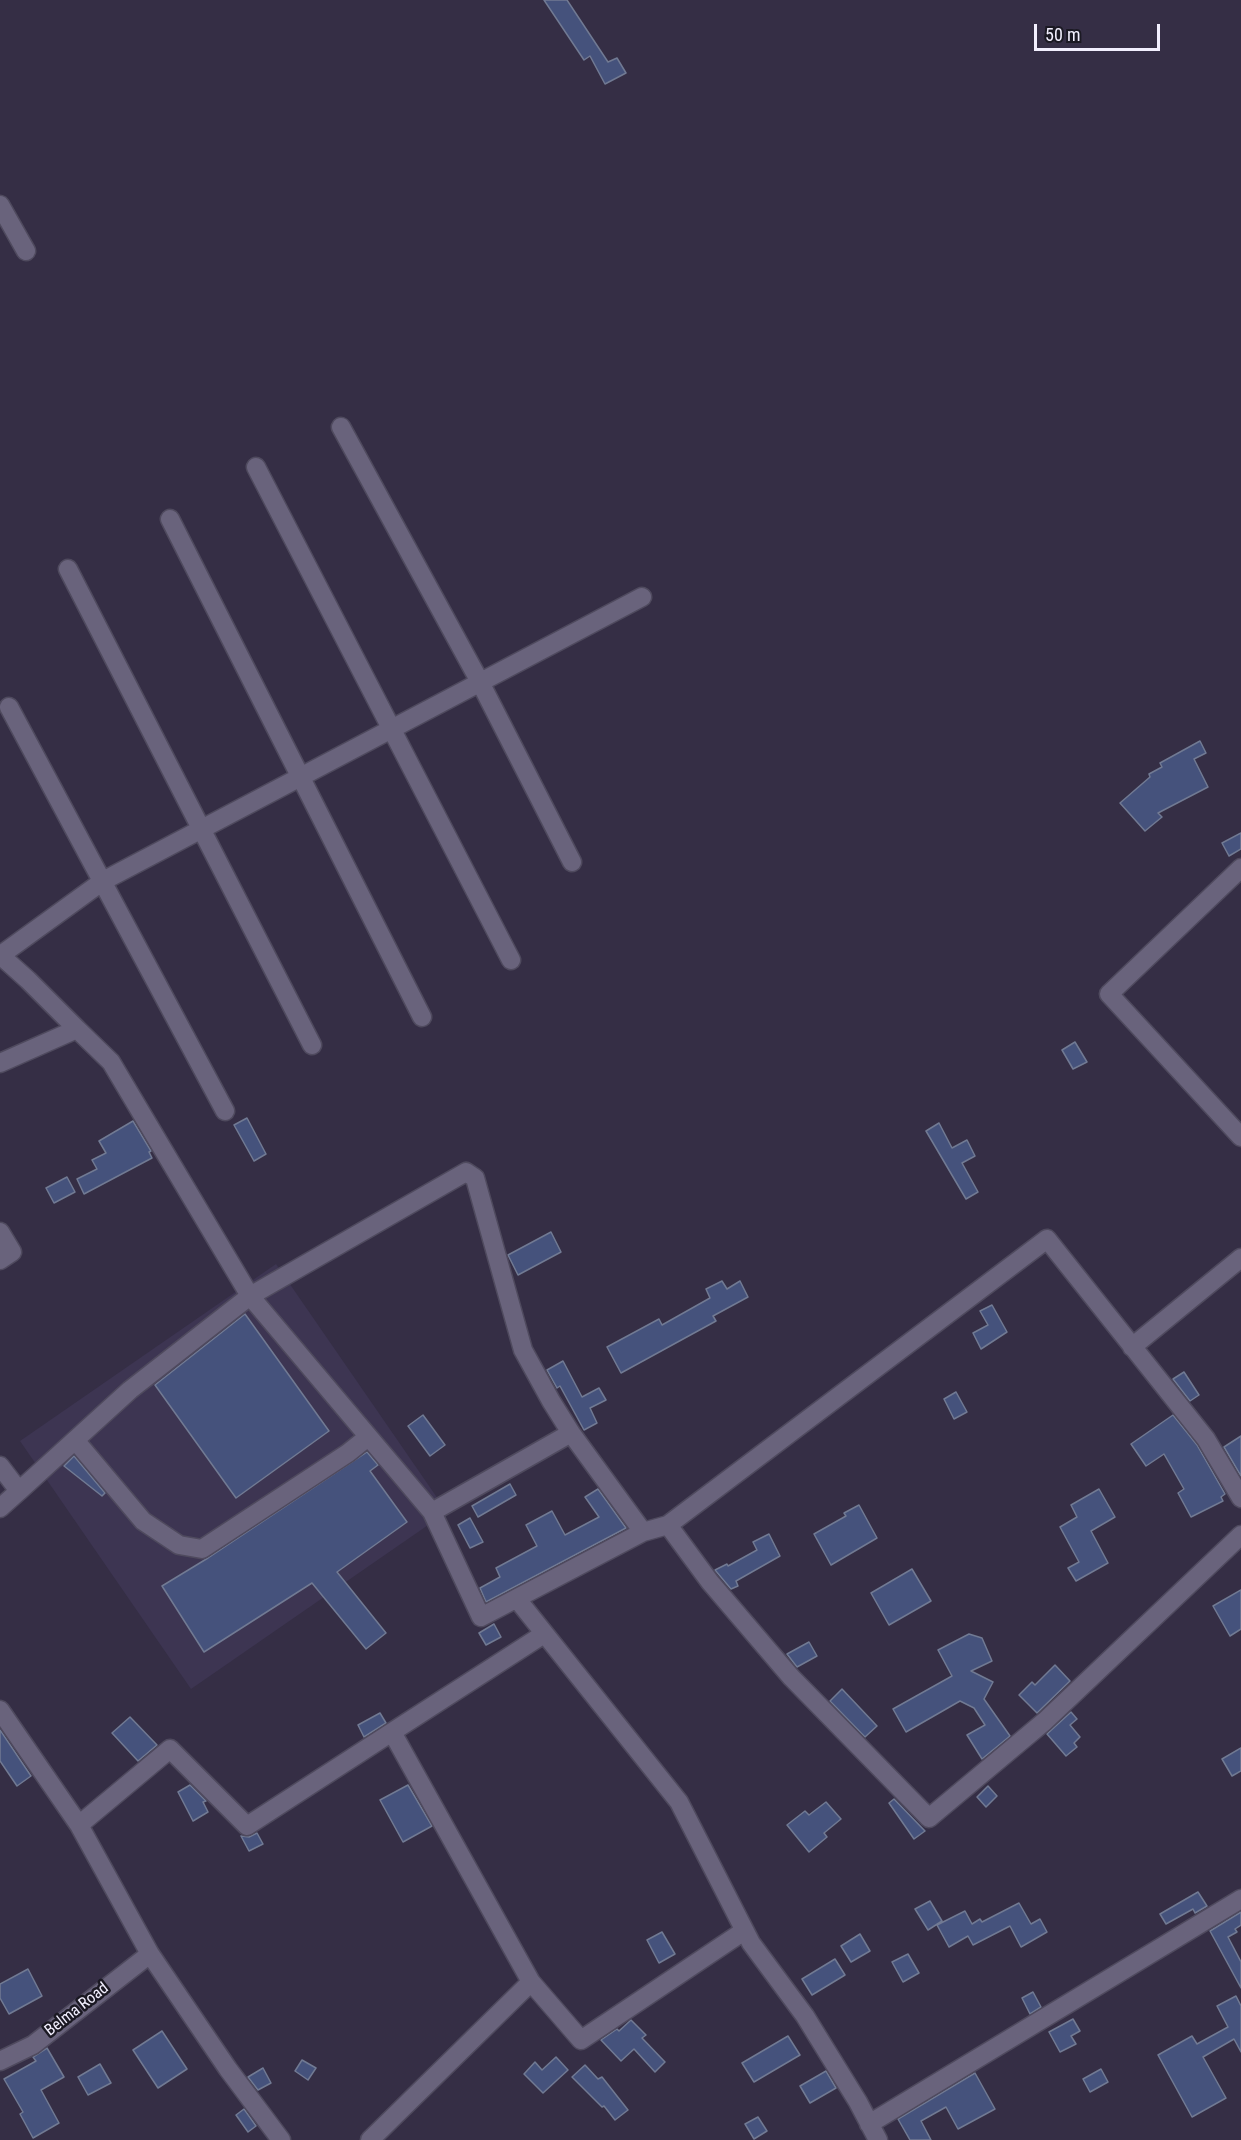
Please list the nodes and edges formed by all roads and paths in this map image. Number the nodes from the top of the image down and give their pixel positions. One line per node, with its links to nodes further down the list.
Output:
1 (0, 205): 2 (street)
2 (26, 251)
3 (341, 427): 8 (street)
4 (256, 467): 10 (street)
5 (170, 519): 11 (street)
6 (68, 569): 12 (street)
7 (642, 597): 8 (street)
8 (480, 682): 10 (street); 13 (street)
9 (9, 706): 15 (street)
10 (392, 728): 11 (street); 17 (street)
11 (301, 776): 12 (street); 18 (street)
12 (201, 829): 15 (street); 20 (street)
13 (572, 862)
14 (1241, 868): 23 (street)
15 (103, 881): 16 (street); 22 (street)
16 (0, 955): 19 (street)
17 (511, 960)
18 (422, 1017)
19 (77, 1029): 21 (street); 27 (street)
20 (312, 1045)
21 (0, 1063)
22 (225, 1111)
23 (1241, 1137)
24 (0, 1232): 26 (street)
25 (1241, 1258): 28 (street)
26 (0, 1260)
27 (250, 1296): 29 (street); 30 (street); 31 (street)
28 (1132, 1347): 34 (street); 37 (street)
29 (572, 1432): 36 (street); 38 (street)
30 (368, 1437): 31 (street); 36 (street)
31 (75, 1440): 33 (street)
32 (0, 1466): 33 (street)
33 (20, 1491): 35 (street)
34 (1241, 1498)
35 (0, 1508)
36 (432, 1512): 40 (street)
37 (668, 1525): 38 (street); 39 (street)
38 (643, 1532): 40 (street)
39 (1241, 1534)
40 (517, 1599): 41 (street)
41 (544, 1634): 43 (street); 46 (street)
42 (0, 1710): 44 (street)
43 (392, 1732): 44 (street); 48 (street)
44 (79, 1825): 47 (street)
45 (1241, 1899): 50 (street)
46 (744, 1931): 48 (street); 50 (street)
47 (150, 1954): 49 (street, Belma Road); 51 (street)
48 (531, 1982): 52 (street)
49 (0, 2061)
50 (874, 2132)
51 (281, 2140)
52 (370, 2140)

